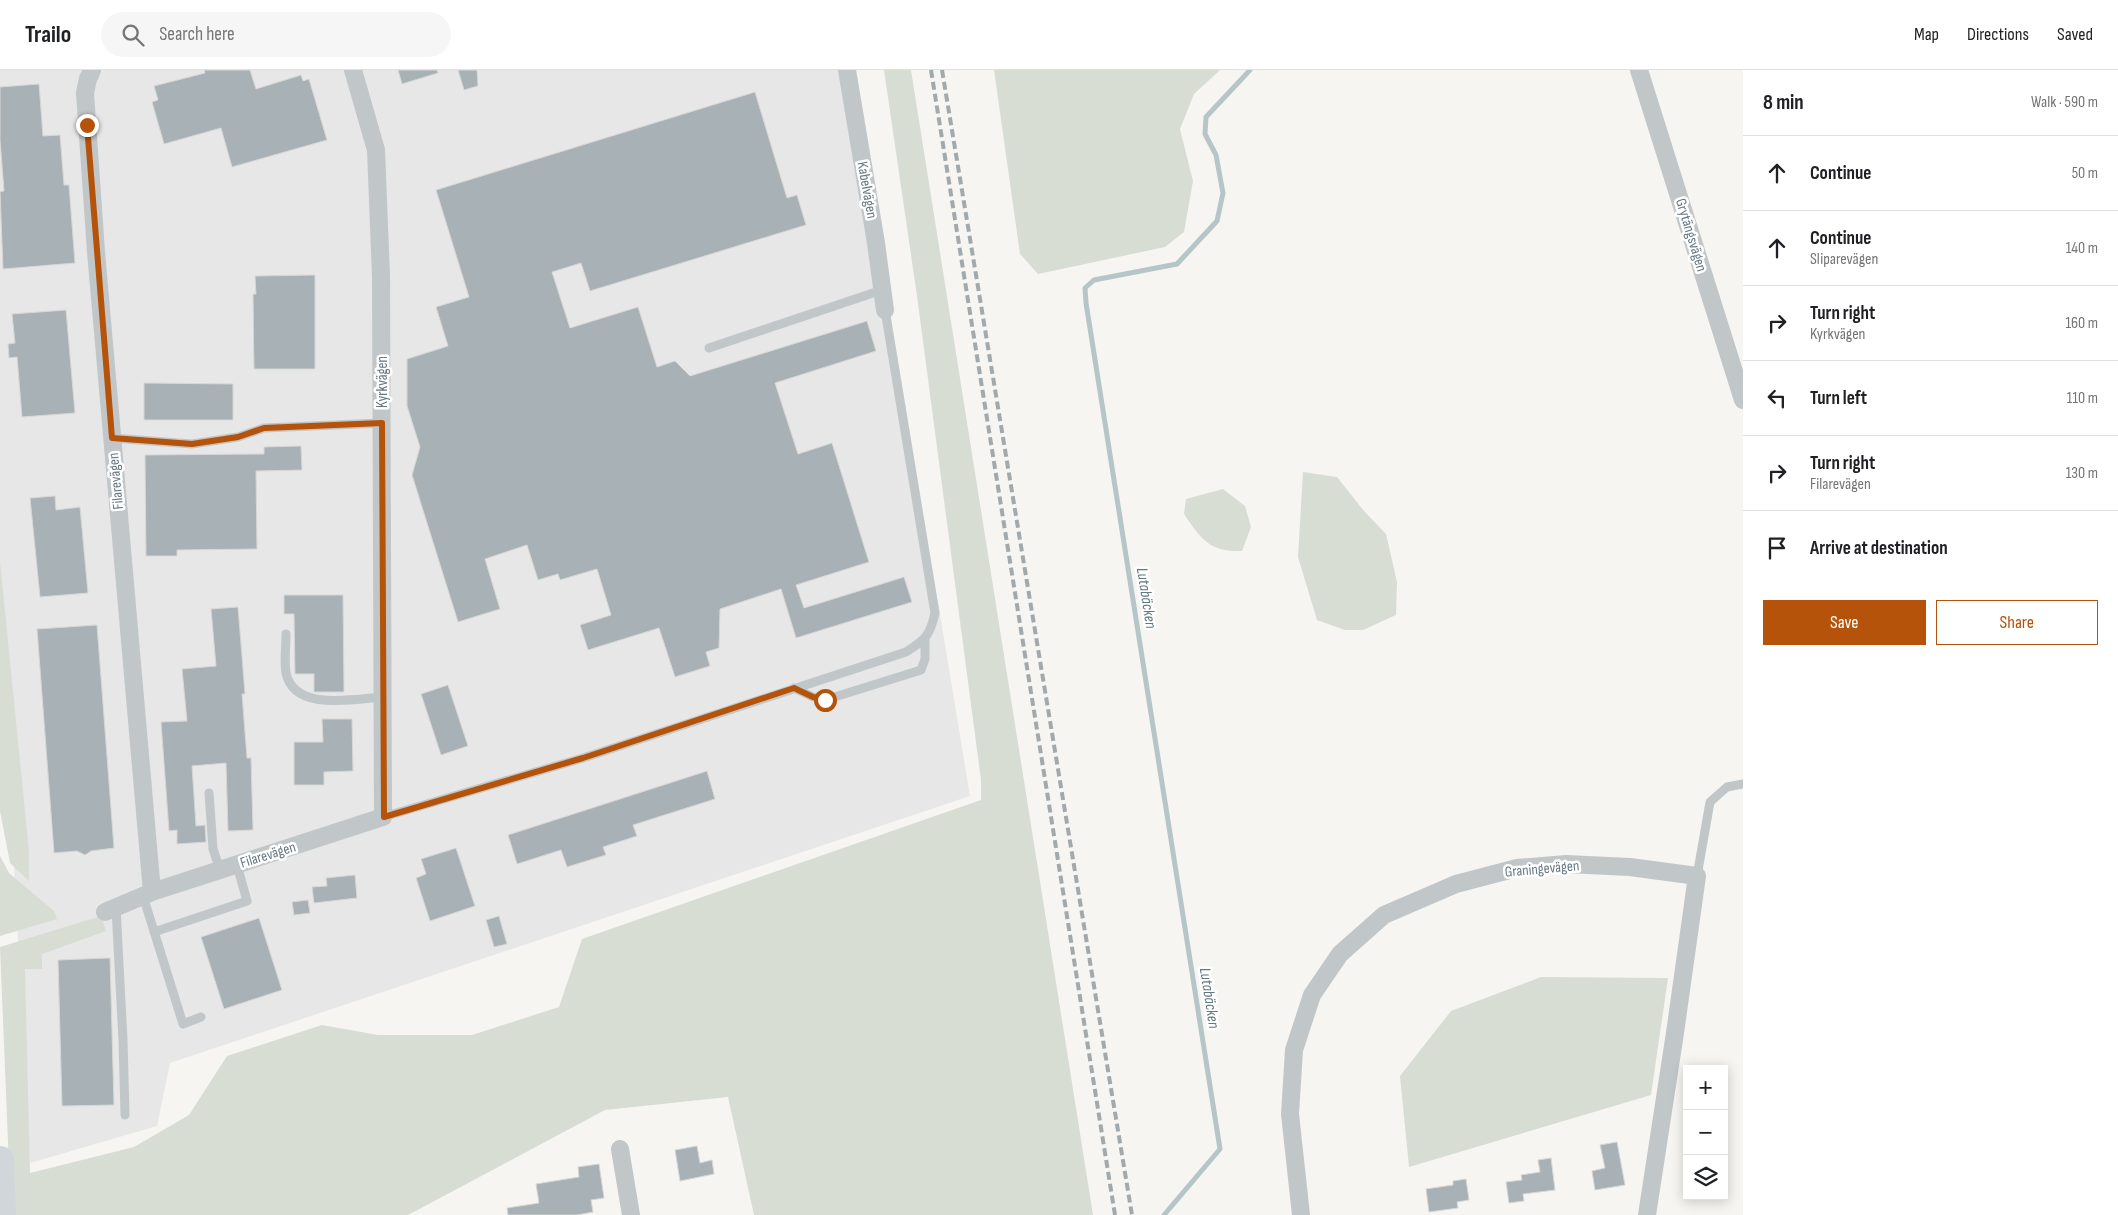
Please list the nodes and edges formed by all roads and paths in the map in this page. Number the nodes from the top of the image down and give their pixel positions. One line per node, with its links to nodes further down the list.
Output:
1 (92, 70): 10 (street, Filarevägen)
2 (353, 70): 9 (street, Kyrkvägen)
3 (847, 70): 5 (street, Kabelvägen)
4 (1639, 70): 8 (street, Grytängsvägen)
5 (882, 290): 6 (street, Kabelvägen); 7 (lane)
6 (885, 310): 12 (lane)
7 (709, 348)
8 (1743, 400)
9 (382, 423): 10 (lane); 14 (street, Kyrkvägen)
10 (112, 438): 21 (street, Filarevägen)
11 (286, 634): 14 (lane)
12 (924, 640): 13 (lane); 13 (lane)
13 (794, 688): 17 (lane)
14 (383, 697): 17 (street, Kyrkvägen)
15 (1743, 784): 20 (lane)
16 (209, 793): 19 (lane)
17 (384, 817): 18 (street, Filarevägen)
18 (237, 865): 19 (street, Filarevägen); 23 (lane)
19 (220, 870): 21 (street, Filarevägen)
20 (1697, 876): 30 (street, Graningevägen); 31 (street)
21 (147, 894): 22 (street, Filarevägen); 23 (lane)
22 (110, 910): 25 (lane)
23 (154, 932): 24 (lane)
24 (201, 1017)
25 (125, 1115)
26 (620, 1149): 29 (street)
27 (0, 1160): 28 (highway)
28 (2, 1215)
29 (631, 1215)
30 (1301, 1215)
31 (1647, 1215)

